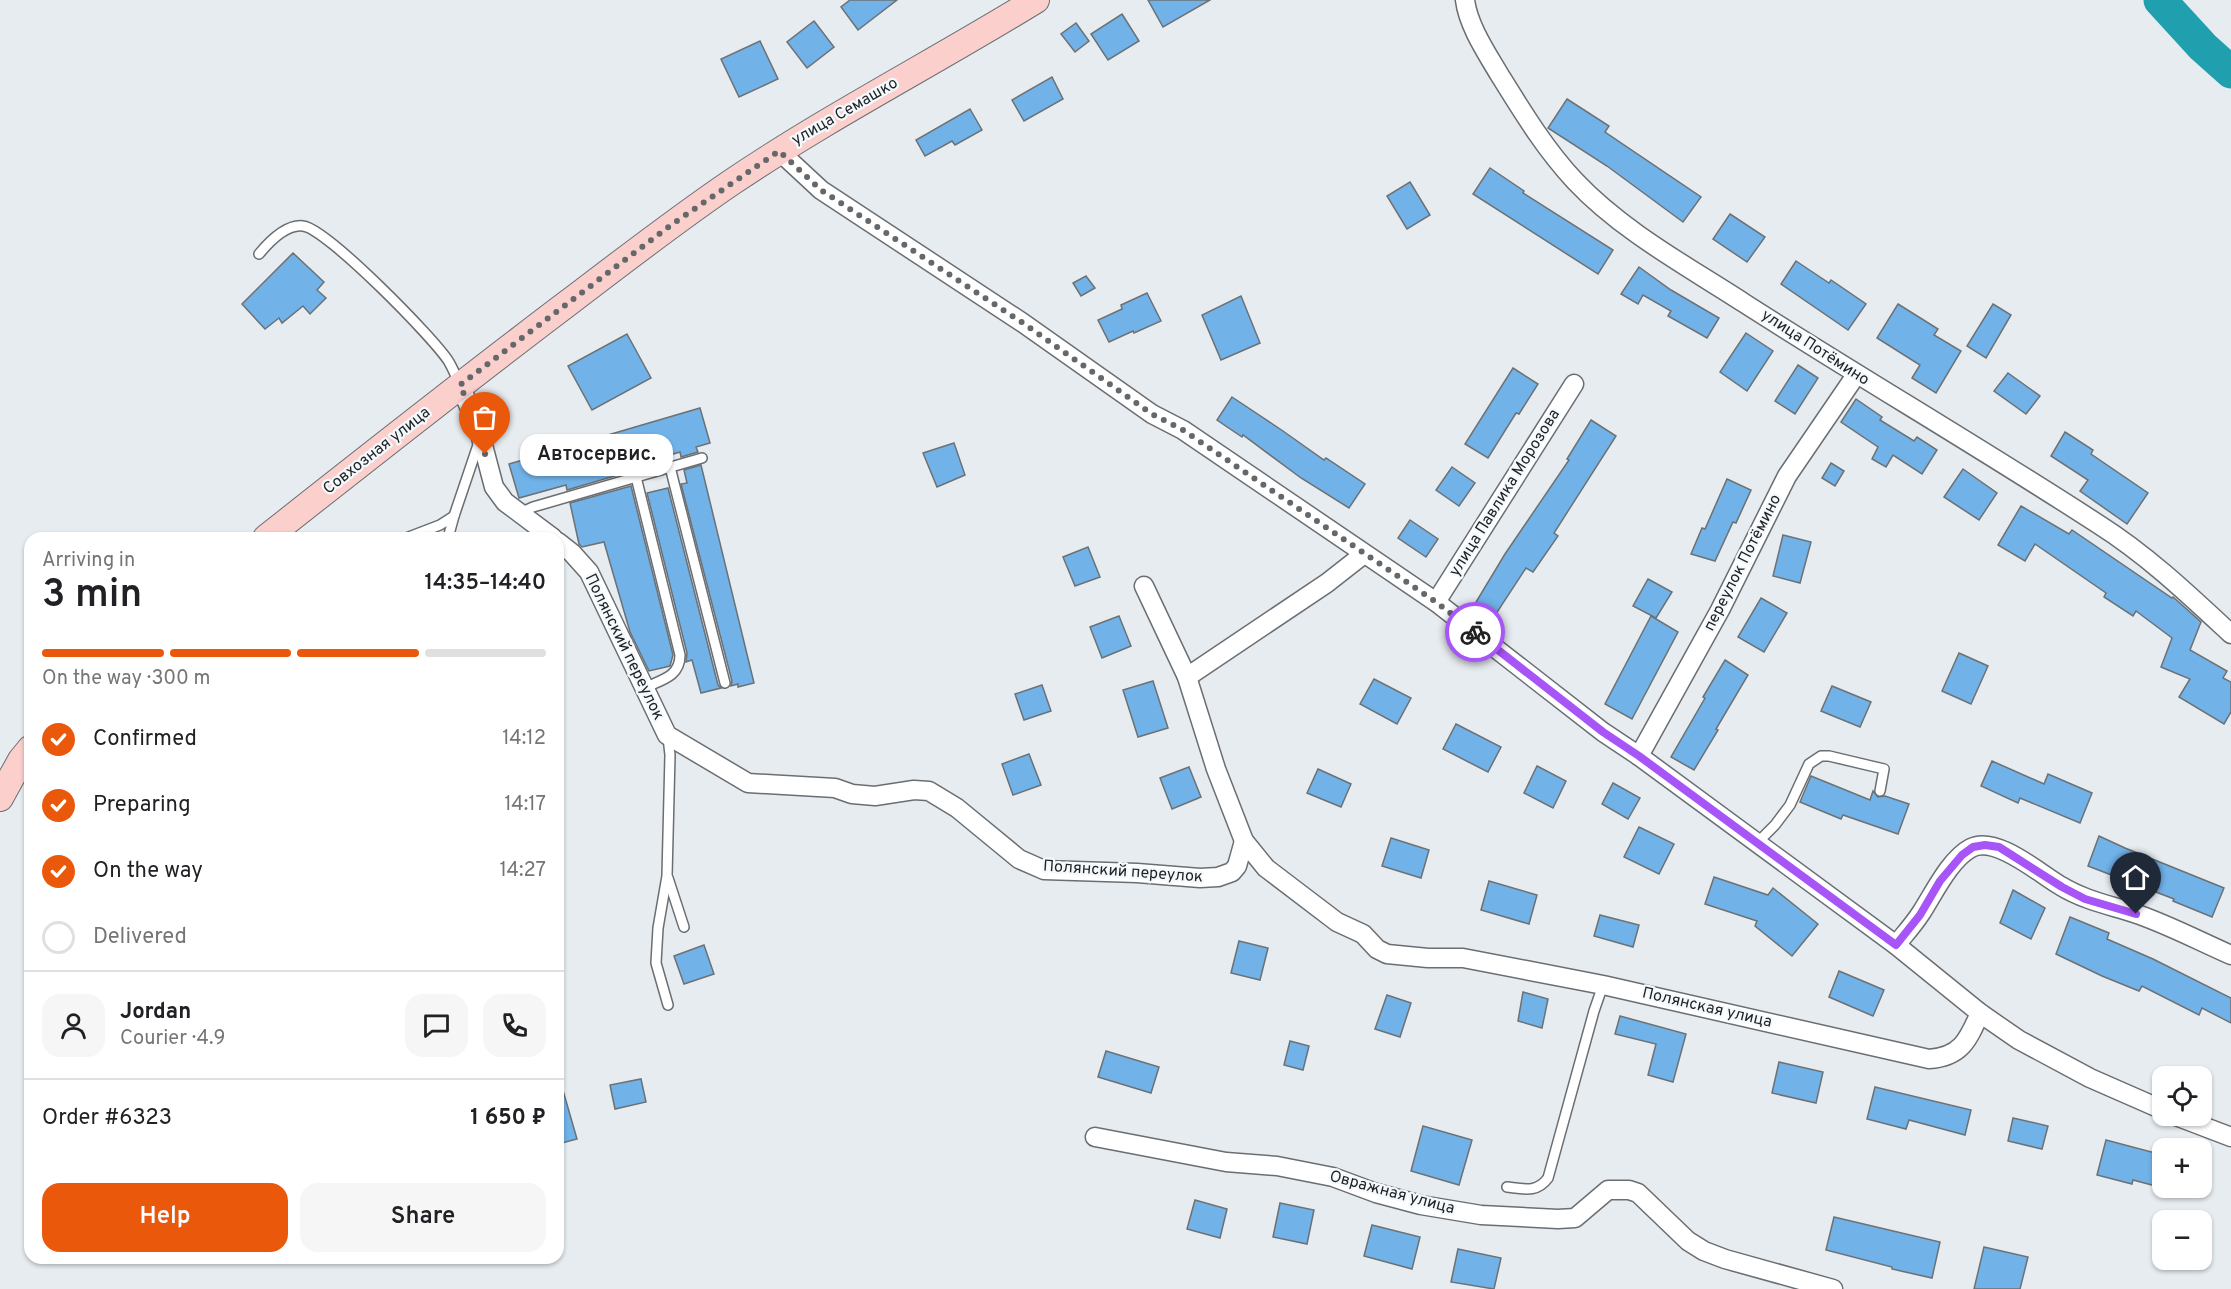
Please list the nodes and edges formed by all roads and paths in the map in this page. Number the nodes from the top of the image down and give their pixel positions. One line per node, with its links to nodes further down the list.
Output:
1 (1036, 0): 3 (main road, улица Семашко)
2 (1465, 0): 6 (street, улица Потёмино)
3 (779, 151): 5 (main road, улица Семашко); 20 (street)
4 (259, 254): 8 (lane)
5 (489, 363): 8 (main road, Совхозная улица)
6 (1856, 375): 23 (street, улица Потёмино); 29 (street, переулок Потёмино)
7 (1574, 384): 22 (street, улица Павлика Морозова)
8 (460, 385): 9 (street); 15 (main road, Совхозная улица)
9 (481, 437): 13 (street); 14 (lane)
10 (702, 458): 11 (lane)
11 (670, 467): 12 (lane); 25 (lane)
12 (636, 477): 13 (lane); 26 (lane)
13 (520, 513): 18 (street)
14 (454, 516): 16 (lane); 17 (lane)
15 (274, 532)
16 (422, 532)
17 (450, 532)
18 (545, 532)
19 (564, 547): 26 (street, Полянский переулок)
20 (1364, 554): 22 (street); 24 (street)
21 (1144, 586): 24 (street, Полянская улица)
22 (1436, 602): 29 (street)
23 (2231, 634)
24 (1187, 677): 34 (street, Полянская улица)
25 (726, 683)
26 (644, 688): 27 (street, Полянский переулок)
27 (667, 735): 37 (street, Полянский переулок); 38 (lane)
28 (24, 756): 31 (street)
29 (1639, 756): 35 (street)
30 (24, 757): 33 (main road)
31 (0, 775)
32 (1880, 791): 35 (lane)
33 (0, 798)
34 (1244, 841): 36 (street, Полянская улица); 37 (street)
35 (1757, 843): 40 (street)
36 (1266, 868): 37 (street, Полянский переулок); 42 (street, Полянская улица)
37 (1232, 872)
38 (667, 876): 39 (lane); 43 (lane)
39 (684, 927)
40 (1896, 945): 41 (street); 44 (street)
41 (2231, 955)
42 (1603, 985): 44 (street, Полянская улица); 49 (lane)
43 (668, 1005)
44 (1980, 1013): 45 (street)
45 (2152, 1105)
46 (2202, 1126): 48 (street)
47 (1095, 1137): 50 (street, Овражная улица)
48 (2231, 1137)
49 (1507, 1187)
50 (1833, 1289)

